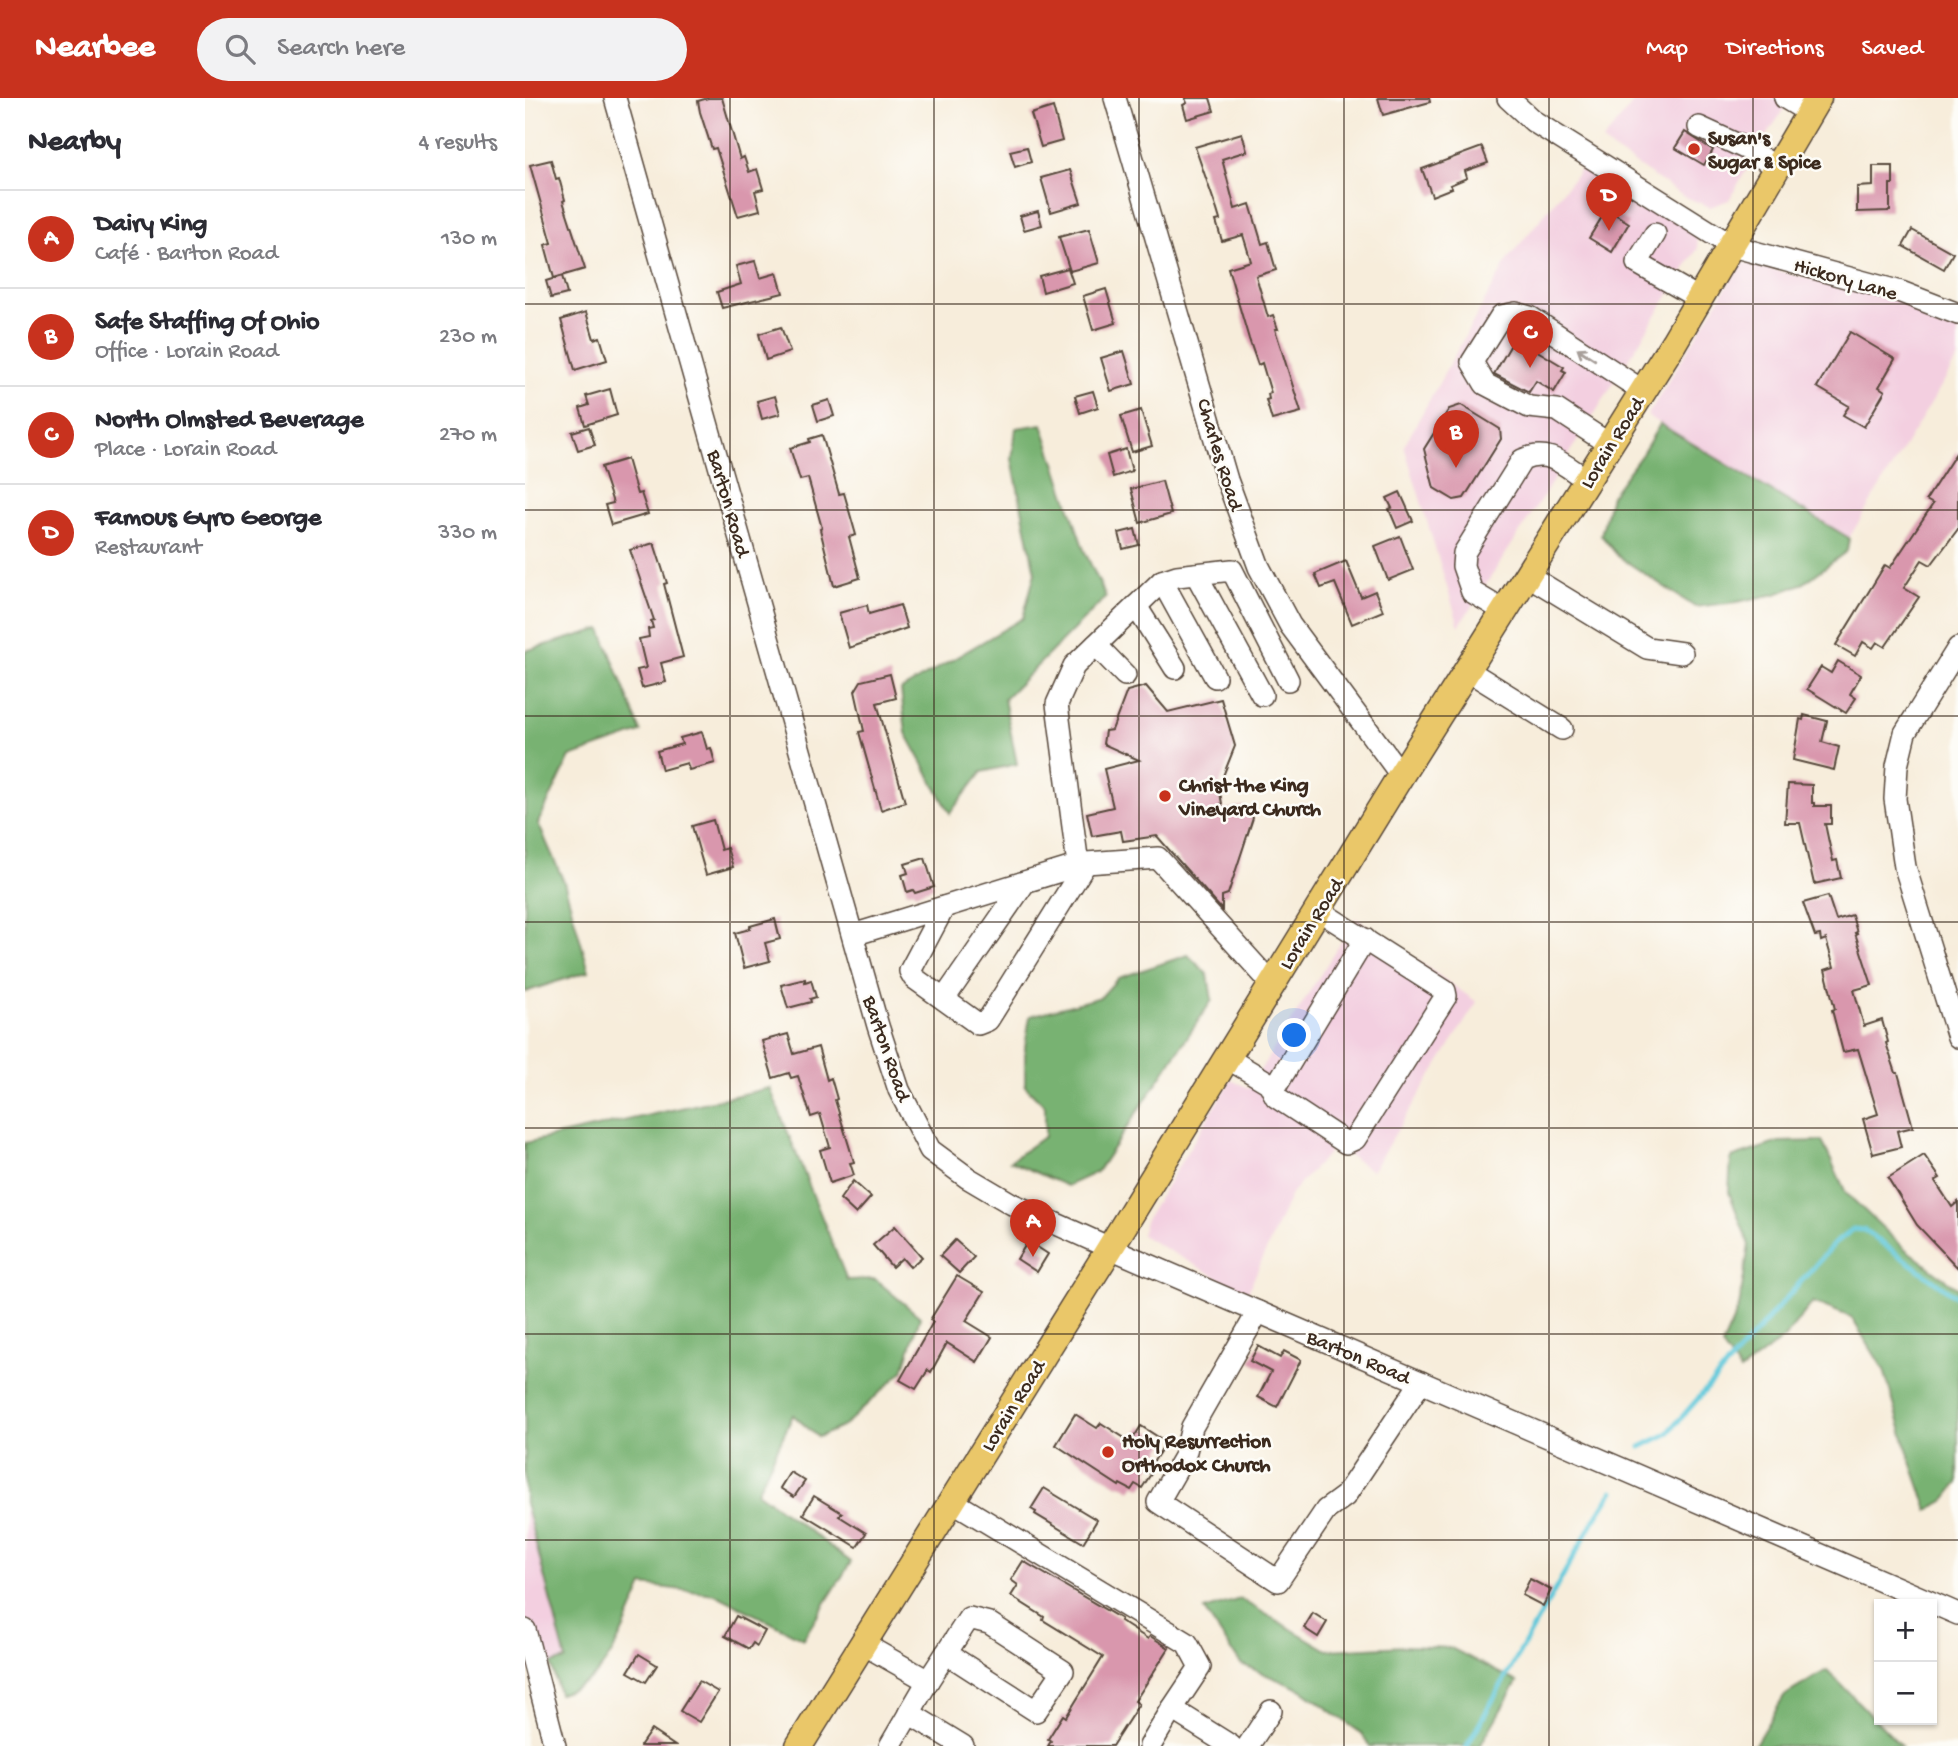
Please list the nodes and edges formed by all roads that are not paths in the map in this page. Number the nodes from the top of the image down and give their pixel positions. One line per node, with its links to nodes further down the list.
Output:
1 (615, 98): 39 (street, Barton Road)
2 (1115, 98): 15 (street, Charles Road)
3 (1508, 98): 9 (street, Hickory Lane)
4 (1785, 98): 5 (street)
5 (1814, 106): 7 (main road, Lorain Road)
6 (1699, 127): 7 (street)
7 (1778, 168): 9 (main road, Lorain Road)
8 (1655, 234): 10 (street)
9 (1732, 246): 10 (main road, Lorain Road); 11 (street, Hickory Lane)
10 (1700, 299): 12 (main road, Lorain Road)
11 (1958, 314)
12 (1643, 391): 13 (main road, Lorain Road); 13 (street, one-way to 13)
13 (1609, 444): 14 (main road, Lorain Road)
14 (1587, 480): 18 (main road, Lorain Road); 21 (street)
15 (1256, 559): 16 (street); 22 (street, Charles Road)
16 (1232, 570): 17 (street); 23 (street)
17 (1196, 573): 19 (street); 32 (street)
18 (1527, 575): 21 (main road, Lorain Road); 26 (street)
19 (1162, 581): 20 (street); 30 (street)
20 (1136, 606): 24 (street); 27 (street)
21 (1504, 611): 28 (main road, Lorain Road)
22 (1292, 628): 23 (street); 34 (street, Charles Road)
23 (1268, 640): 31 (street)
24 (1096, 645): 29 (street); 35 (street)
25 (1958, 648): 43 (street)
26 (1682, 653)
27 (1175, 668)
28 (1467, 670): 33 (street); 34 (main road, Lorain Road)
29 (1125, 676)
30 (1215, 677)
31 (1288, 680)
32 (1262, 695)
33 (1562, 729)
34 (1401, 775): 38 (main road, Lorain Road)
35 (1082, 864): 36 (street); 41 (street); 42 (street)
36 (1025, 882): 37 (street); 42 (street)
37 (944, 907): 39 (street); 42 (street)
38 (1318, 910): 40 (street); 41 (main road, Lorain Road)
39 (853, 935): 46 (street, Barton Road)
40 (1365, 939): 45 (street); 45 (street)
41 (1272, 984): 44 (main road, Lorain Road)
42 (944, 999)
43 (1958, 1037)
44 (1227, 1058): 45 (street); 46 (main road, Lorain Road)
45 (1273, 1091)
46 (1110, 1248): 47 (street, Barton Road); 49 (main road, Lorain Road)
47 (1258, 1312): 48 (street, Barton Road); 48 (street)
48 (1421, 1382): 50 (street, Barton Road)
49 (952, 1501): 52 (main road, Lorain Road); 56 (street)
50 (1958, 1614)
51 (525, 1630): 54 (street)
52 (863, 1644): 55 (street); 60 (main road, Lorain Road)
53 (946, 1653): 53 (street); 55 (street)
54 (528, 1654): 59 (street)
55 (928, 1681): 58 (street)
56 (1172, 1709): 63 (street); 64 (street)
57 (1271, 1711): 65 (street)
58 (909, 1713): 61 (street); 62 (street)
59 (555, 1746)
60 (799, 1746)
61 (890, 1746)
62 (963, 1746)
63 (1150, 1746)
64 (1231, 1746)
65 (1248, 1746)

